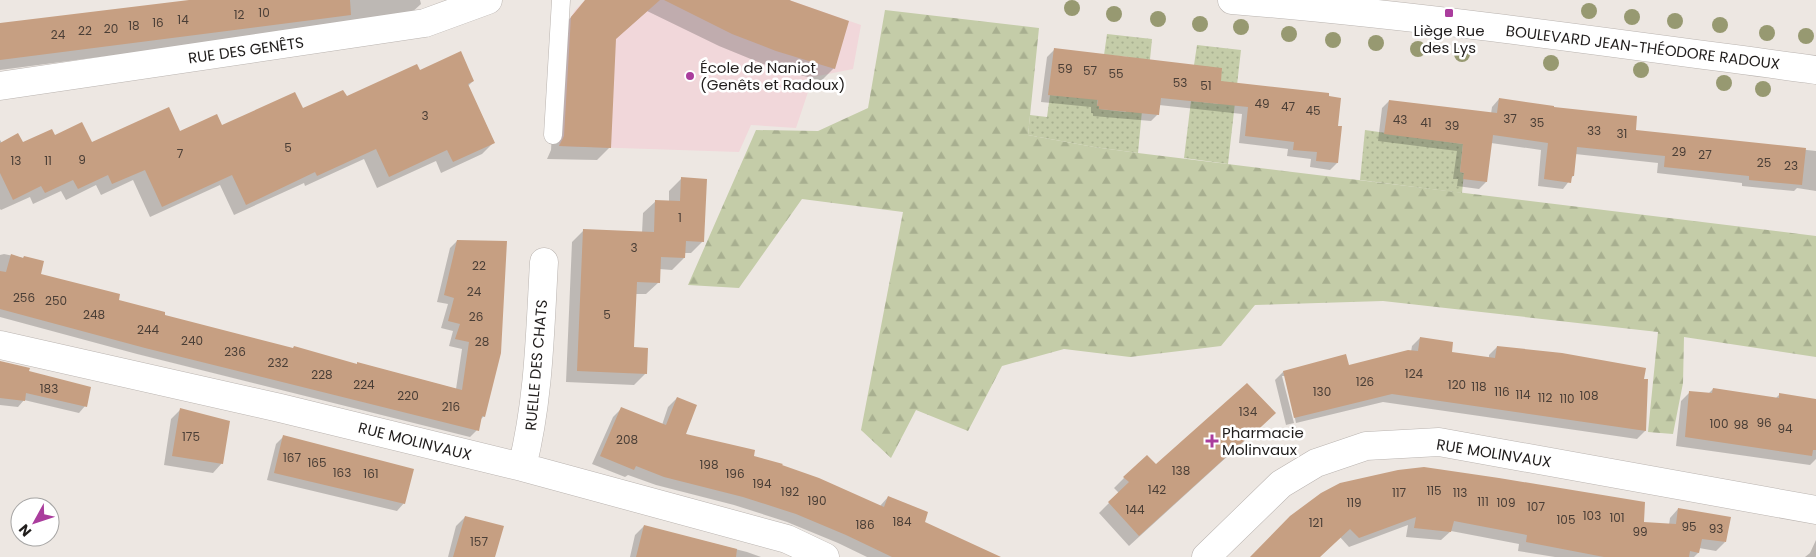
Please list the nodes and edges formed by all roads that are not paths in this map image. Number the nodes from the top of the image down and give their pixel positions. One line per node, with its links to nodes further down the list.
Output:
1 (488, 0): 6 (street, RUE DES GENÊTS)
2 (561, 0): 7 (lane)
3 (1232, 0): 4 (street, BOULEVARD JEAN-THÉODORE RADOUX)
4 (1369, 6): 5 (street, BOULEVARD JEAN-THÉODORE RADOUX)
5 (1816, 70)
6 (0, 86)
7 (553, 135)
8 (544, 262): 10 (street, RUELLE DES CHATS)
9 (0, 345): 10 (street, RUE MOLINVAUX)
10 (522, 467): 12 (street, RUE MOLINVAUX)
11 (1816, 510): 13 (street, RUE MOLINVAUX)
12 (825, 557)
13 (1206, 557)

